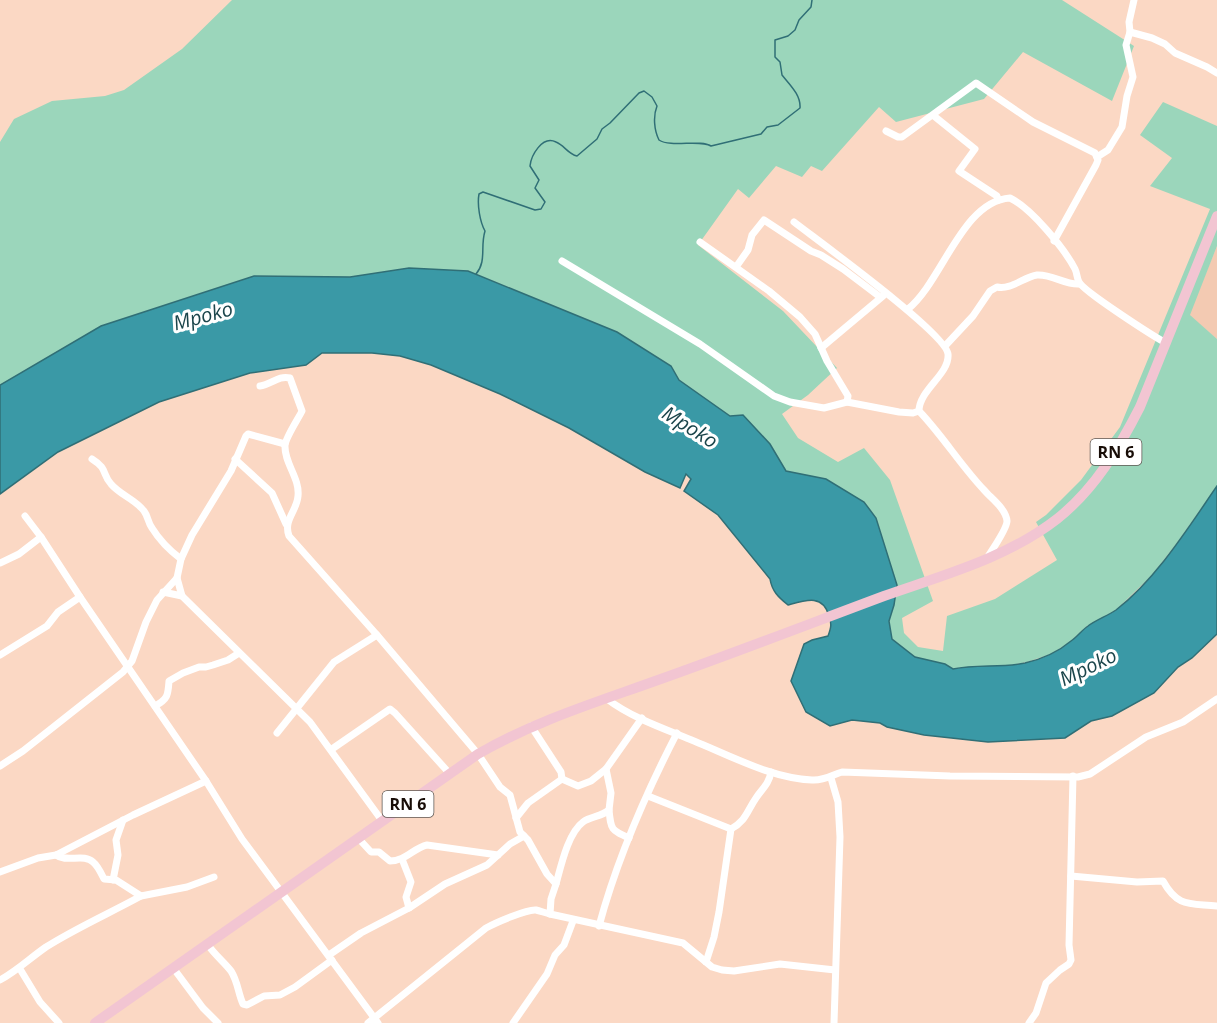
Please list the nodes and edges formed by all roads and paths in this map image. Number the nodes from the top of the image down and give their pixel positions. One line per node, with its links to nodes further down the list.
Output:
1 (1134, 0): 2 (street)
2 (1130, 32): 3 (street); 6 (street)
3 (1217, 73)
4 (934, 116): 5 (street); 6 (street); 7 (street)
5 (886, 131)
6 (1097, 157): 10 (street)
7 (998, 200): 10 (street); 16 (street)
8 (1217, 216): 17 (main road, RN 6)
9 (794, 222): 15 (street)
10 (1054, 241): 14 (street)
11 (700, 242): 13 (street)
12 (562, 261): 21 (street)
13 (736, 267): 15 (street); 19 (street)
14 (1079, 284): 17 (street); 18 (street)
15 (884, 297): 16 (street); 19 (street)
16 (908, 309): 18 (street)
17 (1166, 343): 30 (main road, RN 6)
18 (945, 346): 22 (street)
19 (821, 348): 21 (street)
20 (260, 386): 23 (street)
21 (847, 402): 22 (street)
22 (919, 411): 30 (street)
23 (285, 444): 25 (street); 27 (street)
24 (92, 459): 29 (street)
25 (235, 459): 27 (street); 29 (street)
26 (25, 516): 28 (street)
27 (286, 524): 36 (street)
28 (41, 537): 31 (street); 35 (street)
29 (181, 559): 32 (street)
30 (985, 560): 40 (main road, RN 6)
31 (0, 563)
32 (177, 578): 33 (street); 34 (street)
33 (163, 592): 34 (street); 39 (street)
34 (182, 596): 37 (street)
35 (80, 597): 38 (street); 39 (street)
36 (377, 635): 43 (street); 49 (street)
37 (239, 653): 42 (street); 43 (street)
38 (0, 655)
39 (127, 667): 42 (street); 50 (street)
40 (607, 699): 44 (street); 45 (main road, RN 6)
41 (1217, 699): 54 (street)
42 (155, 706): 57 (street)
43 (296, 708): 46 (street); 48 (street)
44 (642, 718): 47 (street); 51 (street)
45 (531, 726): 49 (main road, RN 6); 56 (street)
46 (277, 734)
47 (677, 734): 52 (street); 58 (street)
48 (332, 749): 53 (street); 62 (street)
49 (478, 754): 53 (main road, RN 6); 60 (street)
50 (0, 766)
51 (606, 770): 56 (street); 59 (street)
52 (771, 772): 55 (street); 63 (street)
53 (450, 774): 62 (main road, RN 6)
54 (1073, 776): 55 (street); 71 (street)
55 (831, 778): 87 (street)
56 (562, 779): 60 (street)
57 (206, 781): 61 (street); 75 (street)
58 (648, 796): 63 (street); 65 (street)
59 (609, 810): 65 (street); 74 (street)
60 (516, 819): 64 (street)
61 (123, 820): 67 (street); 73 (street)
62 (383, 822): 66 (main road, RN 6)
63 (731, 828): 84 (street)
64 (524, 836): 68 (street); 74 (street)
65 (629, 838): 81 (street)
66 (359, 839): 69 (street); 75 (main road, RN 6)
67 (56, 855): 70 (street); 73 (street)
68 (498, 855): 69 (street); 78 (street)
69 (402, 859): 78 (street)
70 (0, 872)
71 (1071, 876): 77 (street); 95 (street)
72 (214, 877): 76 (street)
73 (113, 880): 76 (street)
74 (556, 884): 79 (street)
75 (282, 893): 82 (main road, RN 6); 83 (street)
76 (141, 896): 85 (street)
77 (1217, 906)
78 (409, 908): 83 (street)
79 (550, 914): 80 (street); 89 (street)
80 (573, 921): 81 (street); 93 (street)
81 (599, 926): 84 (street)
82 (208, 945): 83 (street); 86 (main road, RN 6)
83 (330, 958): 89 (street)
84 (706, 962): 87 (street)
85 (20, 969): 88 (street); 90 (street)
86 (174, 969): 91 (main road, RN 6); 92 (street)
87 (835, 970): 94 (street)
88 (0, 980)
89 (373, 1021)
90 (59, 1023)
91 (95, 1023)
92 (218, 1023)
93 (513, 1023)
94 (834, 1023)
95 (1029, 1023)

